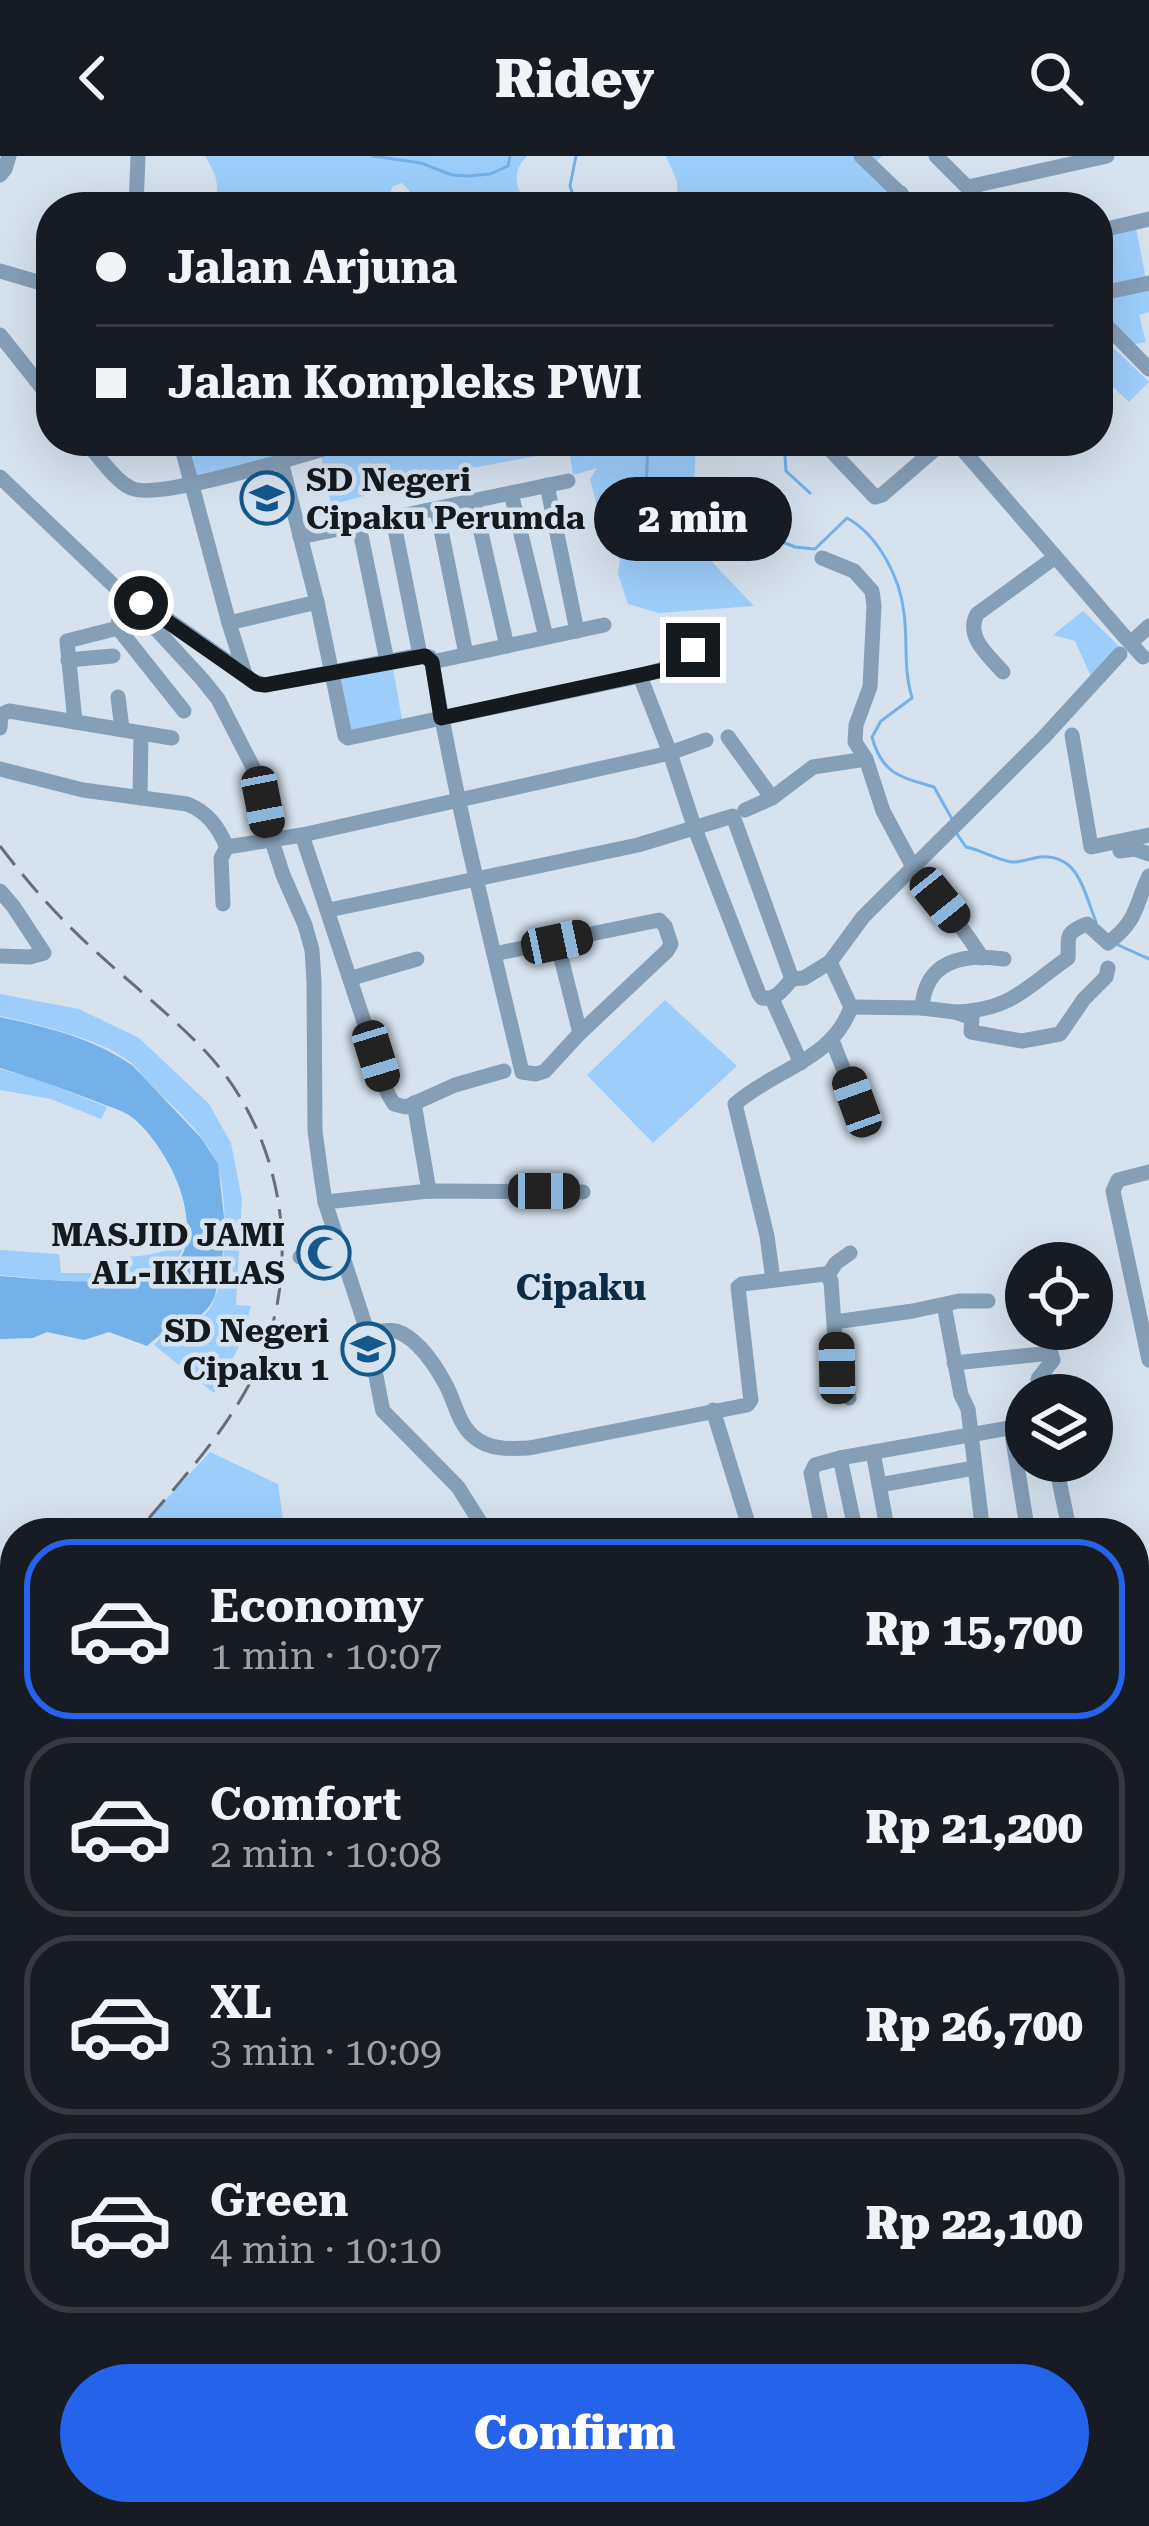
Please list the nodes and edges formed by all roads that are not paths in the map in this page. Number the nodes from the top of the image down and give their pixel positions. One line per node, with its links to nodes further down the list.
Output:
1 (9, 156): 6 (street)
2 (138, 156): 8 (street)
3 (861, 156): 9 (street)
4 (936, 156): 7 (street)
5 (1108, 156): 7 (street)
6 (0, 175)
7 (968, 188): 10 (street)
8 (137, 192)
9 (900, 192)
10 (972, 192)
11 (1149, 219): 12 (street)
12 (1113, 227)
13 (0, 271): 14 (street)
14 (36, 282)
15 (1149, 283): 16 (street)
16 (1113, 291)
17 (1113, 328): 19 (street)
18 (0, 335): 21 (street)
19 (1141, 349): 20 (street)
20 (1149, 369)
21 (36, 380)
22 (99, 456): 31 (street)
23 (183, 456): 31 (street)
24 (298, 456): 28 (street)
25 (836, 456): 26 (street)
26 (931, 456)
27 (961, 456): 39 (street)
28 (280, 461): 31 (street); 38 (street)
29 (0, 477): 42 (street)
30 (568, 481): 32 (street)
31 (190, 484): 43 (street)
32 (547, 485): 33 (street); 47 (street)
33 (511, 493): 34 (street); 48 (street)
34 (474, 502): 35 (street); 51 (street)
35 (436, 510): 36 (street); 53 (street)
36 (393, 519): 37 (street); 57 (street)
37 (359, 526): 38 (street); 60 (street)
38 (300, 537): 41 (street)
39 (1054, 558): 49 (street); 61 (street)
40 (822, 559): 77 (street)
41 (317, 602): 43 (street); 62 (street)
42 (133, 604): 46 (street); 55 (street); 86 (street)
43 (229, 623): 50 (street)
44 (604, 625): 47 (street)
45 (1149, 626): 49 (street)
46 (118, 628): 58 (street); 66 (street)
47 (577, 631): 48 (street)
48 (546, 638): 51 (street)
49 (1129, 638): 59 (street, bridge)
50 (235, 644): 55 (street); 63 (street)
51 (507, 646): 53 (street)
52 (693, 650): 64 (street)
53 (466, 654): 57 (street)
54 (1120, 654): 90 (street)
55 (216, 655): 63 (street)
56 (113, 656): 58 (street)
57 (426, 658): 60 (street); 67 (street)
58 (68, 660): 68 (street)
59 (1146, 660)
60 (387, 661): 62 (street)
61 (1003, 672)
62 (333, 673): 63 (street); 67 (street)
63 (245, 674)
64 (640, 676): 67 (street); 76 (street)
65 (118, 697): 70 (street)
66 (184, 711)
67 (441, 718): 81 (street)
68 (75, 722): 69 (street); 70 (street)
69 (0, 728)
70 (122, 729): 71 (street)
71 (141, 733): 74 (street); 79 (street)
72 (1072, 735): 88 (street)
73 (728, 737): 80 (street)
74 (172, 738)
75 (706, 740): 76 (street)
76 (670, 753): 81 (street); 83 (street)
77 (866, 759): 80 (street); 90 (street)
78 (0, 769): 79 (street)
79 (140, 798): 87 (street)
80 (772, 798): 82 (street)
81 (458, 799): 84 (street); 92 (street)
82 (745, 810)
83 (694, 829): 92 (street); 106 (street); 107 (street)
84 (302, 835): 86 (street); 96 (street)
85 (1149, 835): 88 (street)
86 (272, 841): 87 (street); 120 (street)
87 (227, 847): 94 (street)
88 (1098, 847): 89 (street)
89 (1149, 854)
90 (911, 869): 100 (street); 103 (street)
91 (1149, 876): 110 (street)
92 (476, 880): 96 (street); 98 (street)
93 (0, 891): 95 (street)
94 (223, 904)
95 (7, 908): 99 (street)
96 (328, 910): 105 (street)
97 (557, 942): 98 (street); 111 (street); 111 (street)
98 (494, 954): 111 (street)
99 (0, 956)
100 (982, 958): 102 (street); 109 (street)
101 (417, 959): 105 (street)
102 (1004, 959)
103 (830, 962): 106 (street); 108 (street)
104 (1108, 968): 110 (street)
105 (352, 978): 115 (street)
106 (792, 979): 107 (street)
107 (772, 999): 113 (street)
108 (851, 1007): 109 (street); 112 (street)
109 (922, 1008): 110 (street)
110 (956, 1012)
111 (580, 1033)
112 (832, 1040): 113 (street); 116 (street)
113 (801, 1063): 125 (street)
114 (504, 1071): 115 (street)
115 (414, 1102): 118 (street)
116 (867, 1129)
117 (1149, 1172): 130 (street)
118 (429, 1191): 119 (street); 120 (street)
119 (583, 1192)
120 (325, 1202): 121 (street)
121 (336, 1237): 123 (street); 129 (street)
122 (850, 1253): 124 (street)
123 (300, 1257)
124 (828, 1275): 125 (street); 128 (street)
125 (773, 1280): 134 (street)
126 (988, 1301): 127 (street)
127 (944, 1304): 128 (street); 131 (street)
128 (836, 1322): 133 (street)
129 (368, 1334): 134 (street); 143 (street)
130 (1149, 1360)
131 (954, 1363): 132 (street); 136 (street)
132 (1042, 1374)
133 (849, 1398)
134 (713, 1411): 144 (street)
135 (1005, 1428): 136 (street)
136 (971, 1434): 137 (street); 139 (street)
137 (873, 1452): 138 (street); 142 (street)
138 (840, 1458): 145 (street); 146 (street)
139 (974, 1468): 142 (street); 148 (street)
140 (1023, 1482): 149 (street)
141 (1059, 1482): 150 (street)
142 (879, 1485): 147 (street)
143 (478, 1518)
144 (746, 1518)
145 (820, 1518)
146 (853, 1518)
147 (885, 1518)
148 (981, 1518)
149 (1027, 1518)
150 (1067, 1518)

